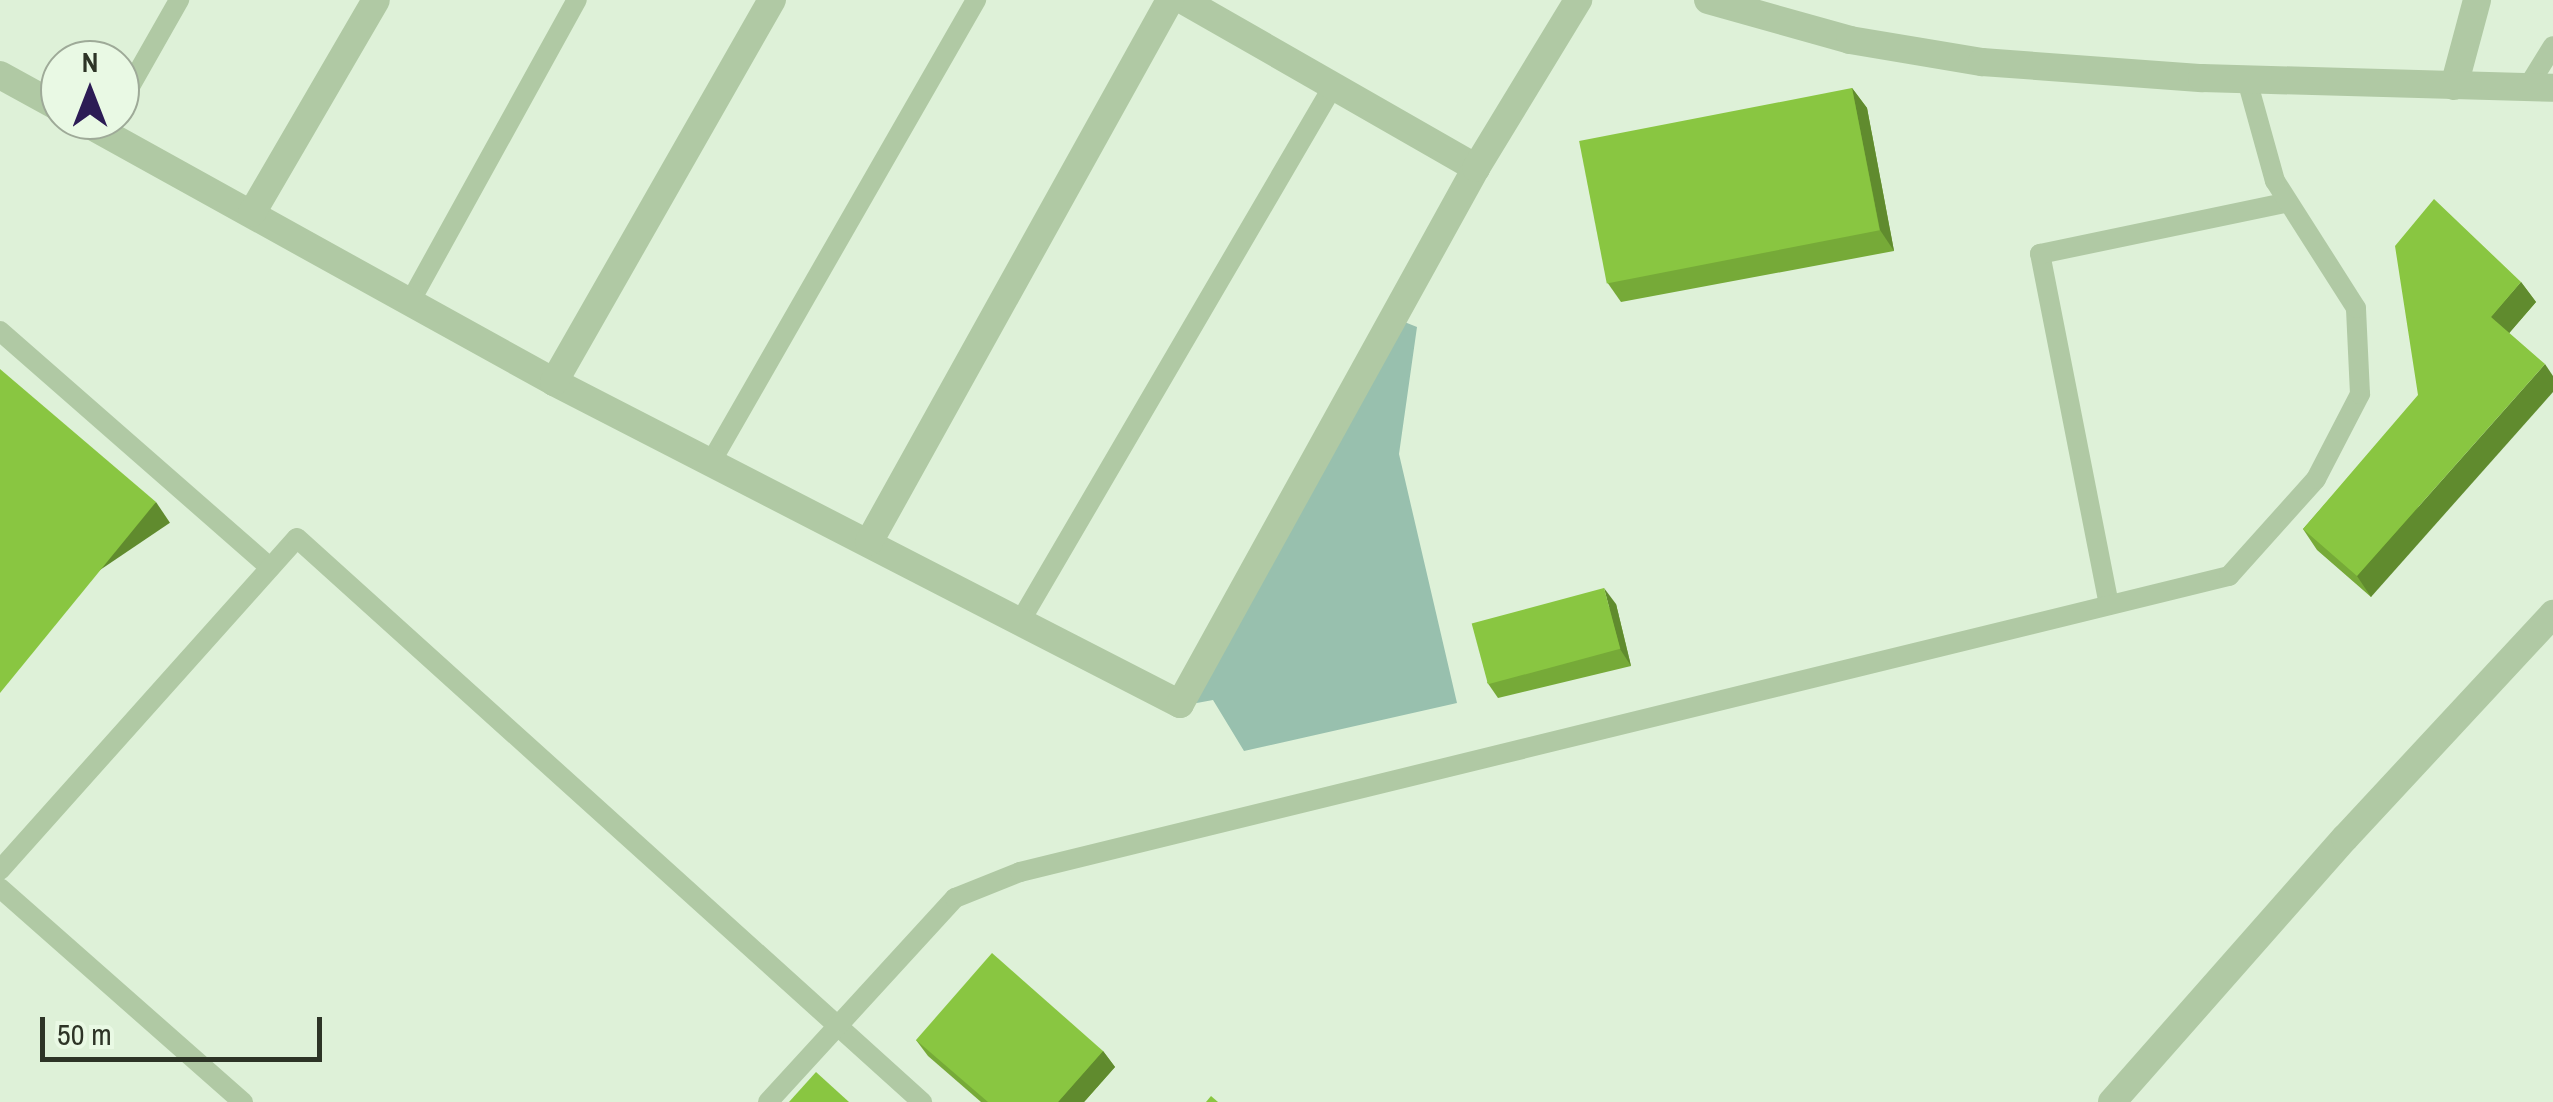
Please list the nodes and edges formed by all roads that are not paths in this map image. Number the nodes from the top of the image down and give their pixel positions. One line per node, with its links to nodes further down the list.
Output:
1 (179, 0): 12 (lane)
2 (376, 0): 22 (street)
3 (577, 0): 23 (lane)
4 (772, 0): 25 (street)
5 (976, 0): 26 (lane)
6 (1170, 0): 27 (street)
7 (1183, 0): 15 (street)
8 (1578, 0): 20 (street)
9 (2477, 0): 16 (street)
10 (1718, 2): 14 (street)
11 (2553, 46): 17 (lane)
12 (140, 69)
13 (0, 75): 18 (street)
14 (2247, 80): 16 (street); 21 (lane)
15 (1333, 86): 20 (street); 31 (lane)
16 (2454, 86): 17 (street)
17 (2540, 88)
18 (40, 97)
19 (126, 140): 22 (street)
20 (1476, 168): 31 (street)
21 (2288, 202): 29 (lane); 29 (lane)
22 (252, 214): 23 (street)
23 (410, 302): 25 (street)
24 (0, 331): 28 (lane)
25 (554, 382): 26 (street)
26 (711, 462): 27 (street)
27 (869, 542): 31 (street)
28 (270, 567): 32 (lane); 34 (lane)
29 (2108, 605): 34 (lane)
30 (2553, 614): 38 (street)
31 (1021, 620)
32 (0, 870)
33 (0, 888): 35 (lane)
34 (837, 1025): 36 (lane); 37 (lane)
35 (244, 1102)
36 (768, 1102)
37 (922, 1102)
38 (2112, 1102)

